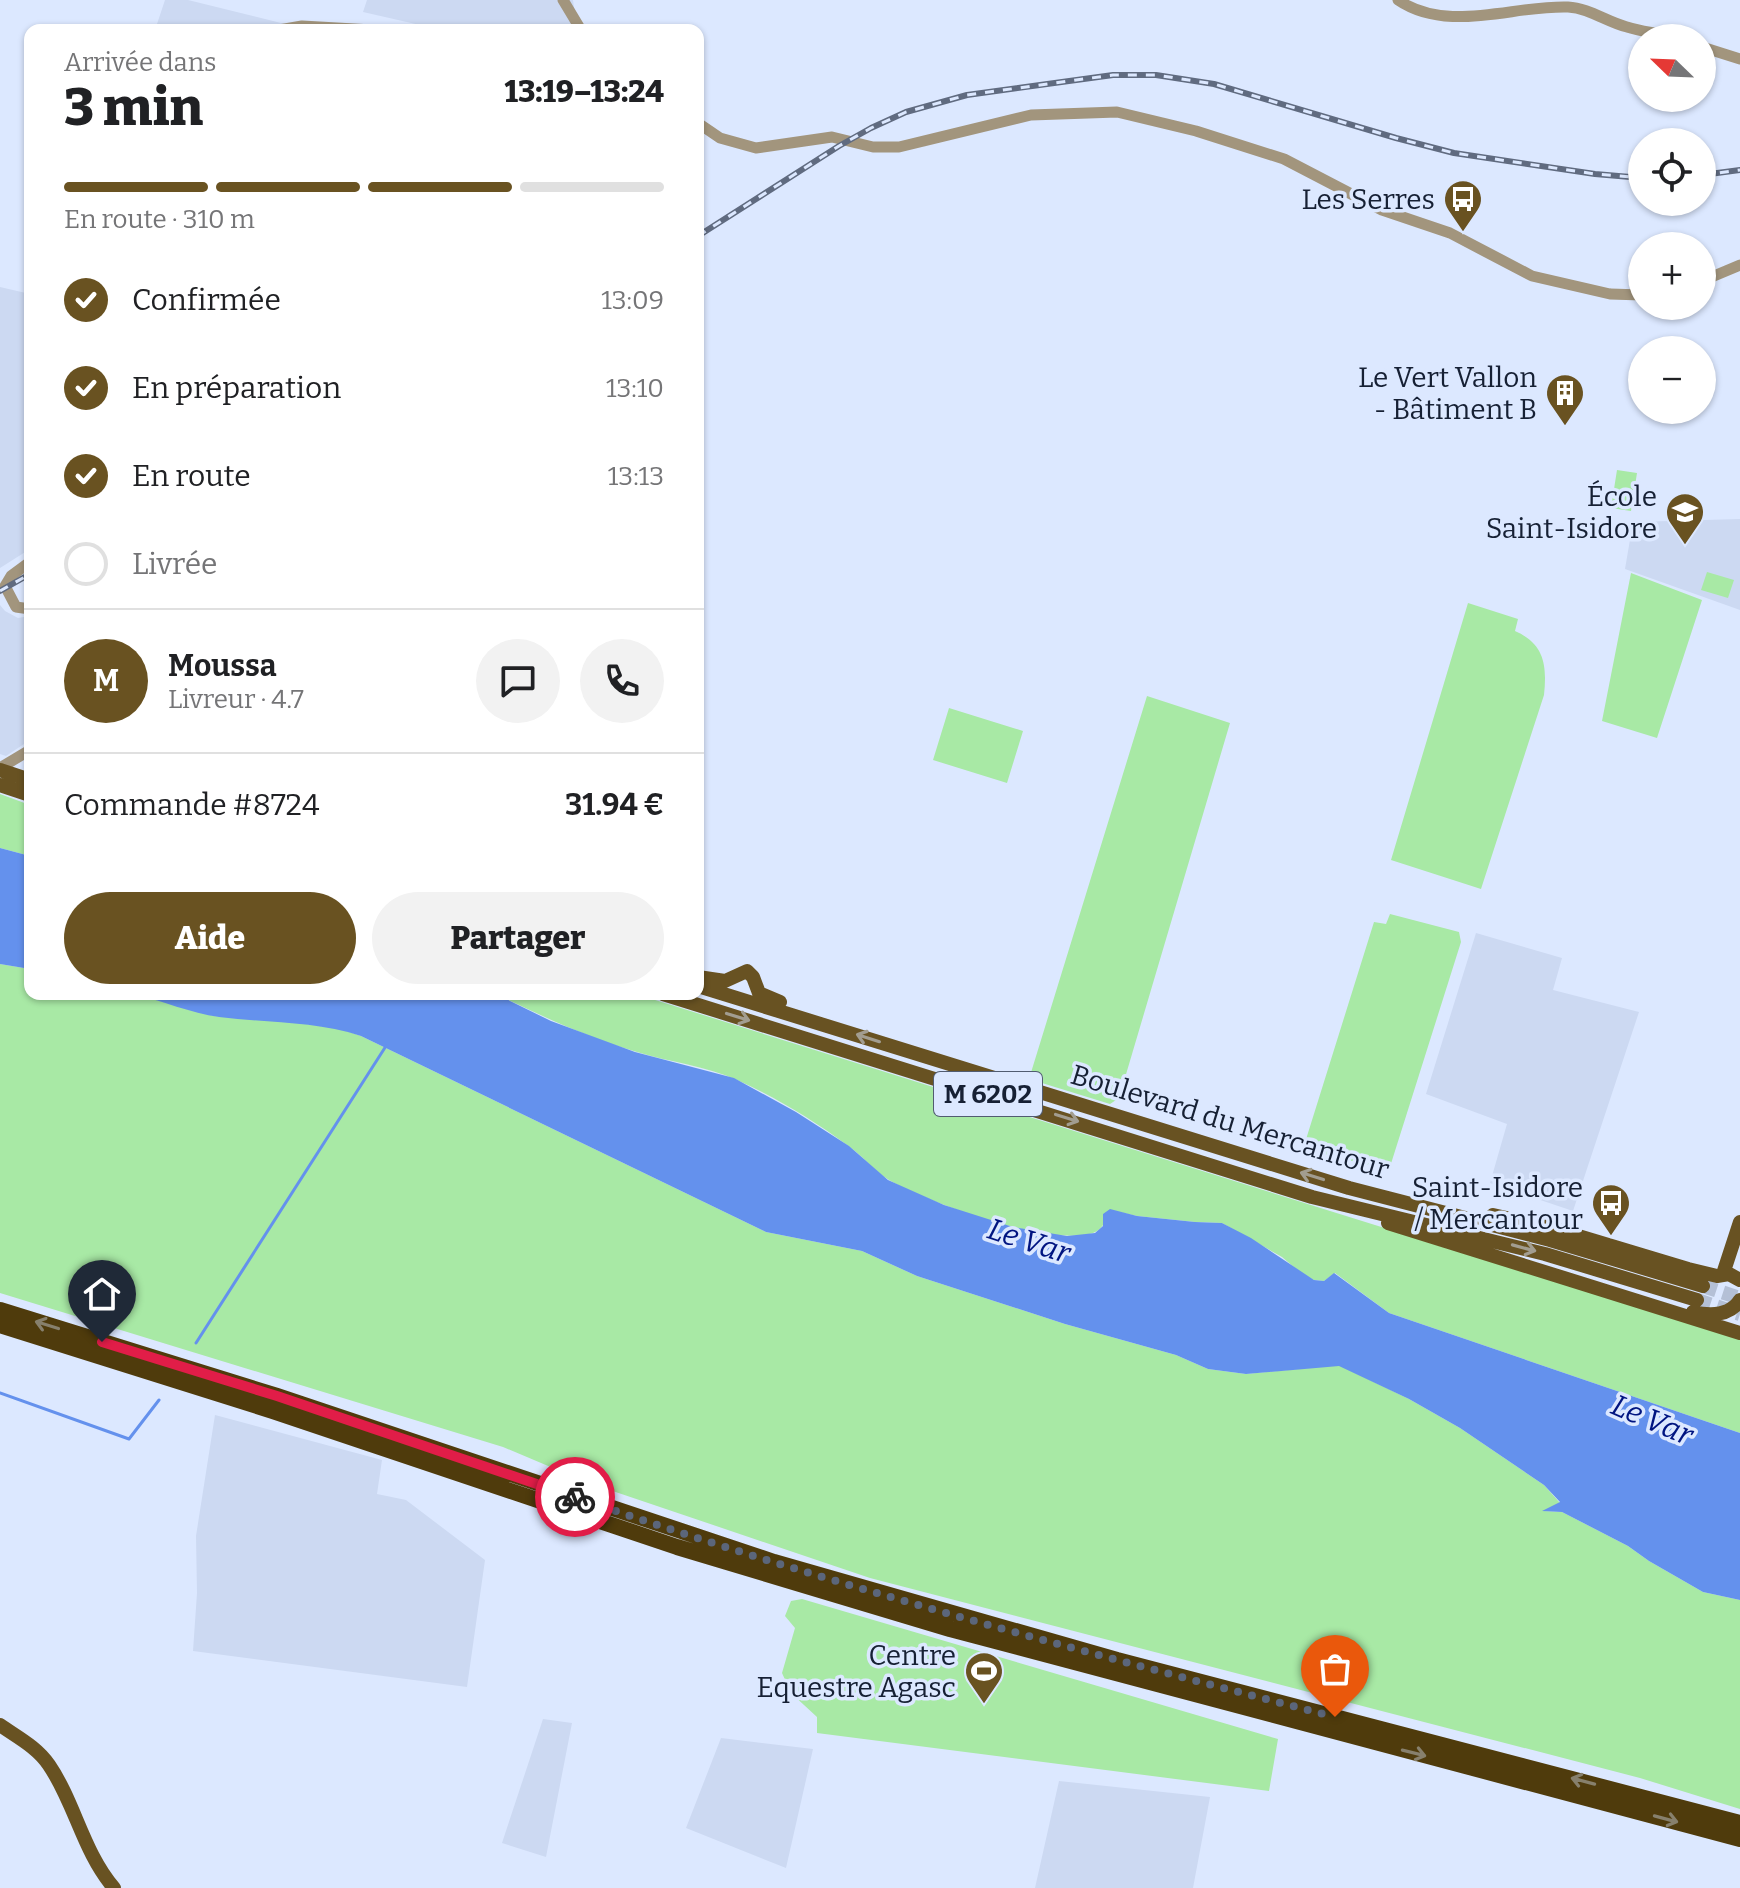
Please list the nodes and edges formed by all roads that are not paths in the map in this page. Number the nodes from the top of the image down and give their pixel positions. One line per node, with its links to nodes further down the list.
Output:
1 (563, 0): 3 (street)
2 (1398, 0): 4 (street)
3 (572, 24)
4 (1628, 28)
5 (1716, 51): 6 (street)
6 (1740, 59)
7 (704, 127): 10 (street)
8 (1740, 265): 9 (street)
9 (1716, 275)
10 (1628, 295)
11 (24, 566): 12 (street)
12 (24, 608)
13 (24, 754): 14 (street)
14 (0, 769): 15 (main road)
15 (24, 778)
16 (0, 785): 17 (main road)
17 (24, 793)
18 (704, 978): 21 (main road)
19 (704, 988): 21 (main road, Boulevard du Mercantour / M 6202)
20 (682, 1000): 22 (main road, Boulevard du Mercantour / M 6202, one-way to 22)
21 (808, 1019): 23 (main road, Boulevard du Mercantour / M 6202, one-way to 21)
22 (1312, 1197): 23 (main road, Boulevard du Mercantour / M 6202, one-way to 23); 25 (main road)
23 (1386, 1198): 26 (main road)
24 (1740, 1222): 26 (main road)
25 (1558, 1274): 30 (main road); 32 (main road)
26 (1720, 1275): 27 (main road); 30 (main road)
27 (1739, 1275)
28 (1740, 1300): 30 (main road)
29 (0, 1310): 34 (highway, one-way to 29)
30 (1721, 1312): 32 (main road)
31 (0, 1325): 35 (highway, one-way to 35)
32 (1740, 1330)
33 (0, 1725): 36 (main road)
34 (1740, 1823)
35 (1740, 1839)
36 (114, 1888)

